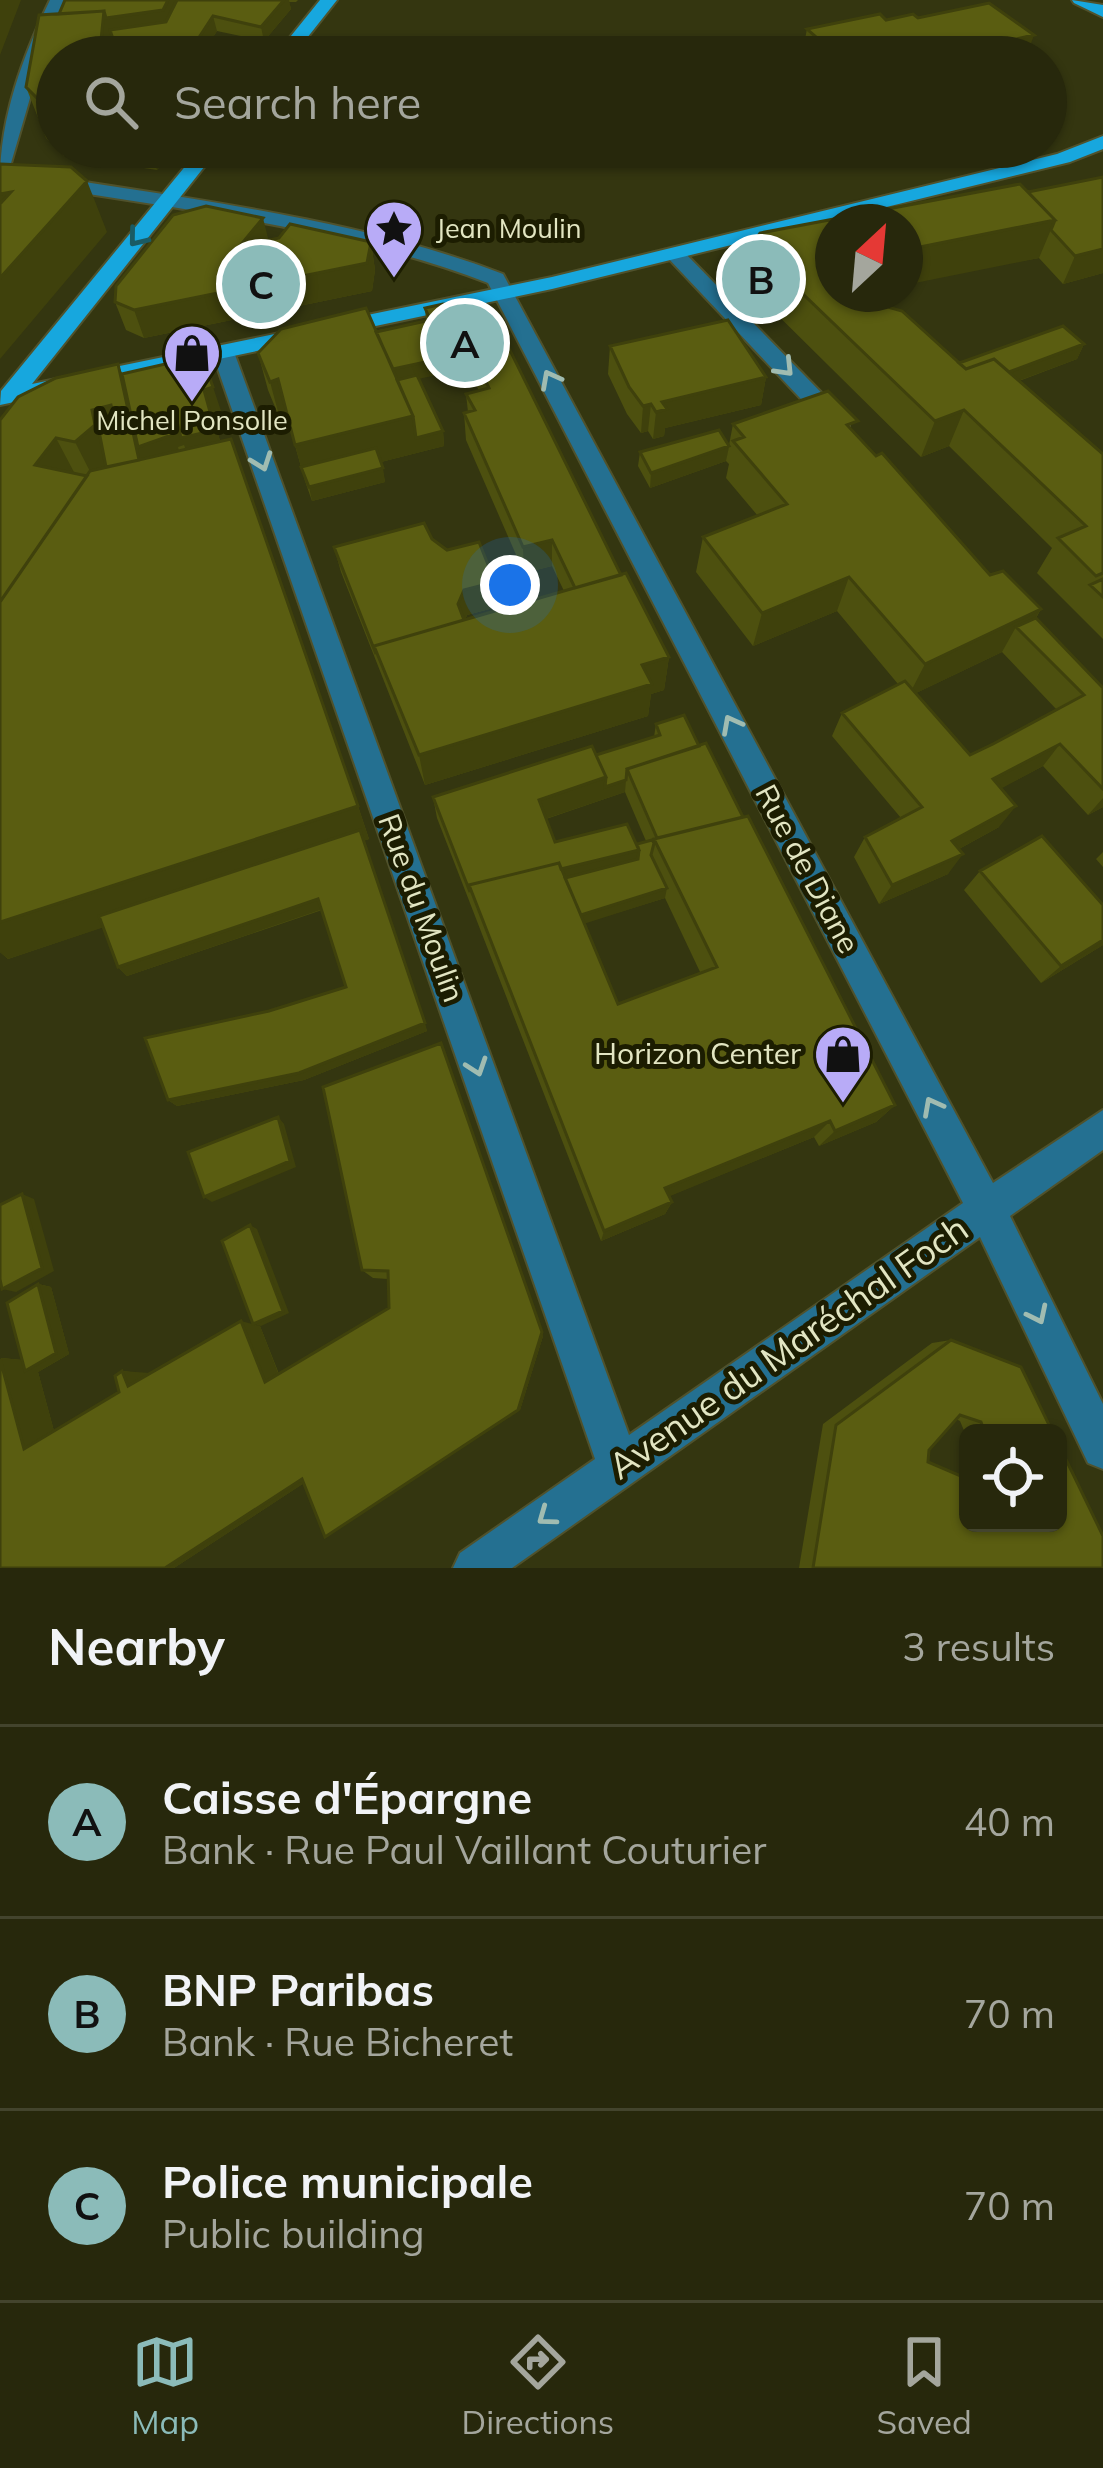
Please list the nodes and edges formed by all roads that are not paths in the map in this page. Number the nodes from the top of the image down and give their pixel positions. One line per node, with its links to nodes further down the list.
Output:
1 (58, 0): 5 (street)
2 (329, 0): 6 (main road)
3 (1080, 0): 4 (main road)
4 (1103, 12)
5 (42, 36)
6 (300, 36)
7 (36, 53): 12 (street)
8 (1103, 142): 9 (main road)
9 (1067, 155)
10 (194, 168): 13 (main road)
11 (1023, 168): 14 (main road)
12 (0, 171): 13 (street)
13 (167, 202): 15 (street); 17 (main road, one-way to 17)
14 (675, 254): 15 (main road); 18 (street, one-way to 18)
15 (505, 293): 16 (main road); 20 (street, Rue de Diane, one-way to 15)
16 (223, 352): 17 (main road); 22 (street, Rue du Moulin, one-way to 22)
17 (3, 400)
18 (863, 449)
19 (1103, 1128): 20 (street, Avenue du Maréchal Foch)
20 (987, 1210): 21 (street, Rue de Diane, one-way to 21); 22 (street, Avenue du Maréchal Foch)
21 (1103, 1448)
22 (618, 1464): 23 (street, Avenue du Maréchal Foch, one-way to 23)
23 (475, 1568)

